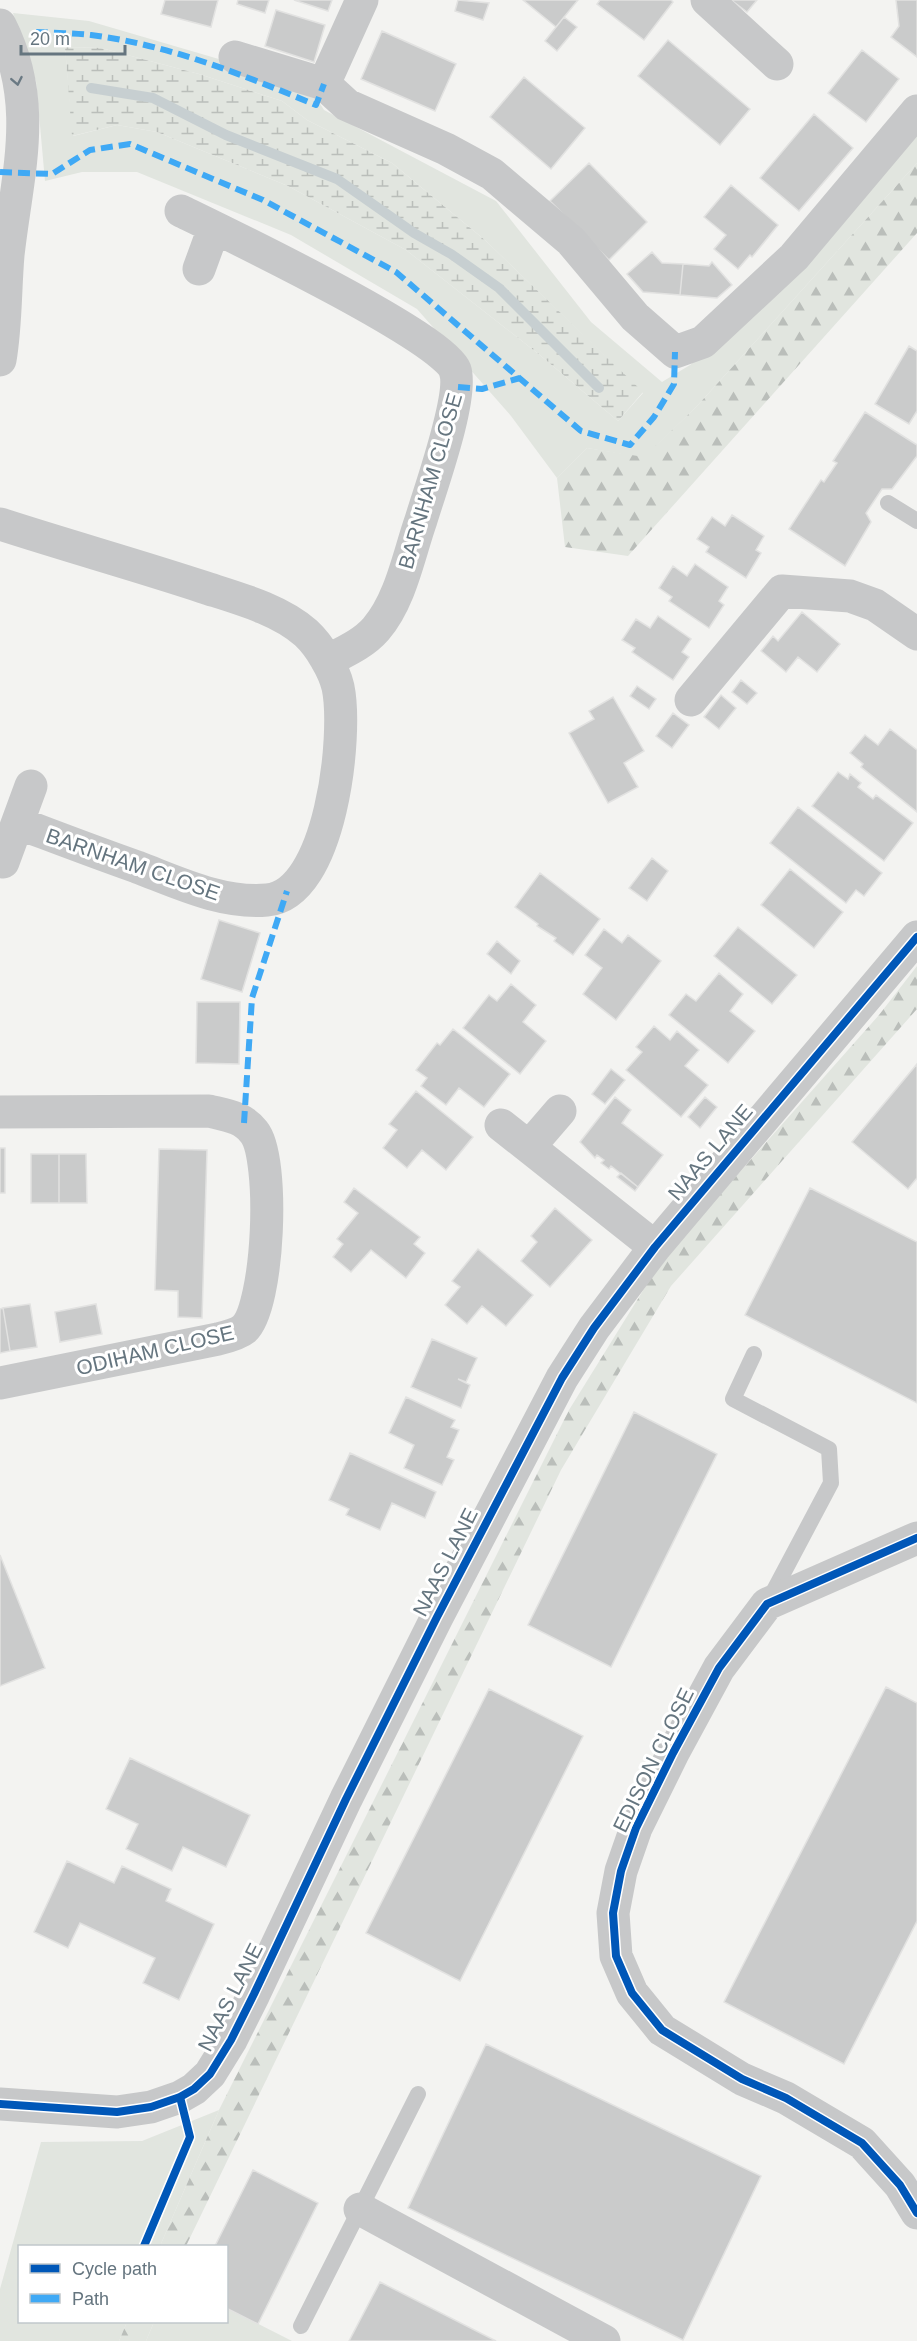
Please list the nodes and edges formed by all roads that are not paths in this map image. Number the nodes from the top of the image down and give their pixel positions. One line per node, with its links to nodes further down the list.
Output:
1 (362, 0): 6 (street)
2 (707, 0): 5 (street)
3 (0, 25): 11 (street, one-way to 11)
4 (235, 57): 6 (street)
5 (777, 64)
6 (324, 84): 7 (street)
7 (917, 111)
8 (181, 211): 10 (street, BARNHAM CLOSE)
9 (0, 215): 11 (street)
10 (214, 228): 12 (street); 18 (street, BARNHAM CLOSE)
11 (9, 254): 13 (street)
12 (199, 269)
13 (0, 360)
14 (888, 503): 15 (lane)
15 (917, 521)
16 (0, 524): 18 (street, BARNHAM CLOSE)
17 (917, 634): 19 (street)
18 (327, 661): 21 (street, BARNHAM CLOSE)
19 (691, 700)
20 (30, 786): 21 (street, BARNHAM CLOSE)
21 (18, 823): 22 (street, BARNHAM CLOSE)
22 (3, 862)
23 (917, 937): 28 (street, NAAS LANE)
24 (560, 1111): 27 (street)
25 (0, 1112): 30 (street, ODIHAM CLOSE)
26 (501, 1125): 27 (street)
27 (529, 1147): 28 (street)
28 (655, 1246): 34 (street, NAAS LANE)
29 (754, 1354): 32 (lane)
30 (0, 1383)
31 (917, 1538): 32 (street, EDISON CLOSE)
32 (767, 1604): 36 (street, EDISON CLOSE)
33 (418, 2094): 35 (lane)
34 (0, 2104)
35 (360, 2210): 37 (lane); 38 (street)
36 (917, 2213)
37 (301, 2326)
38 (604, 2341)

